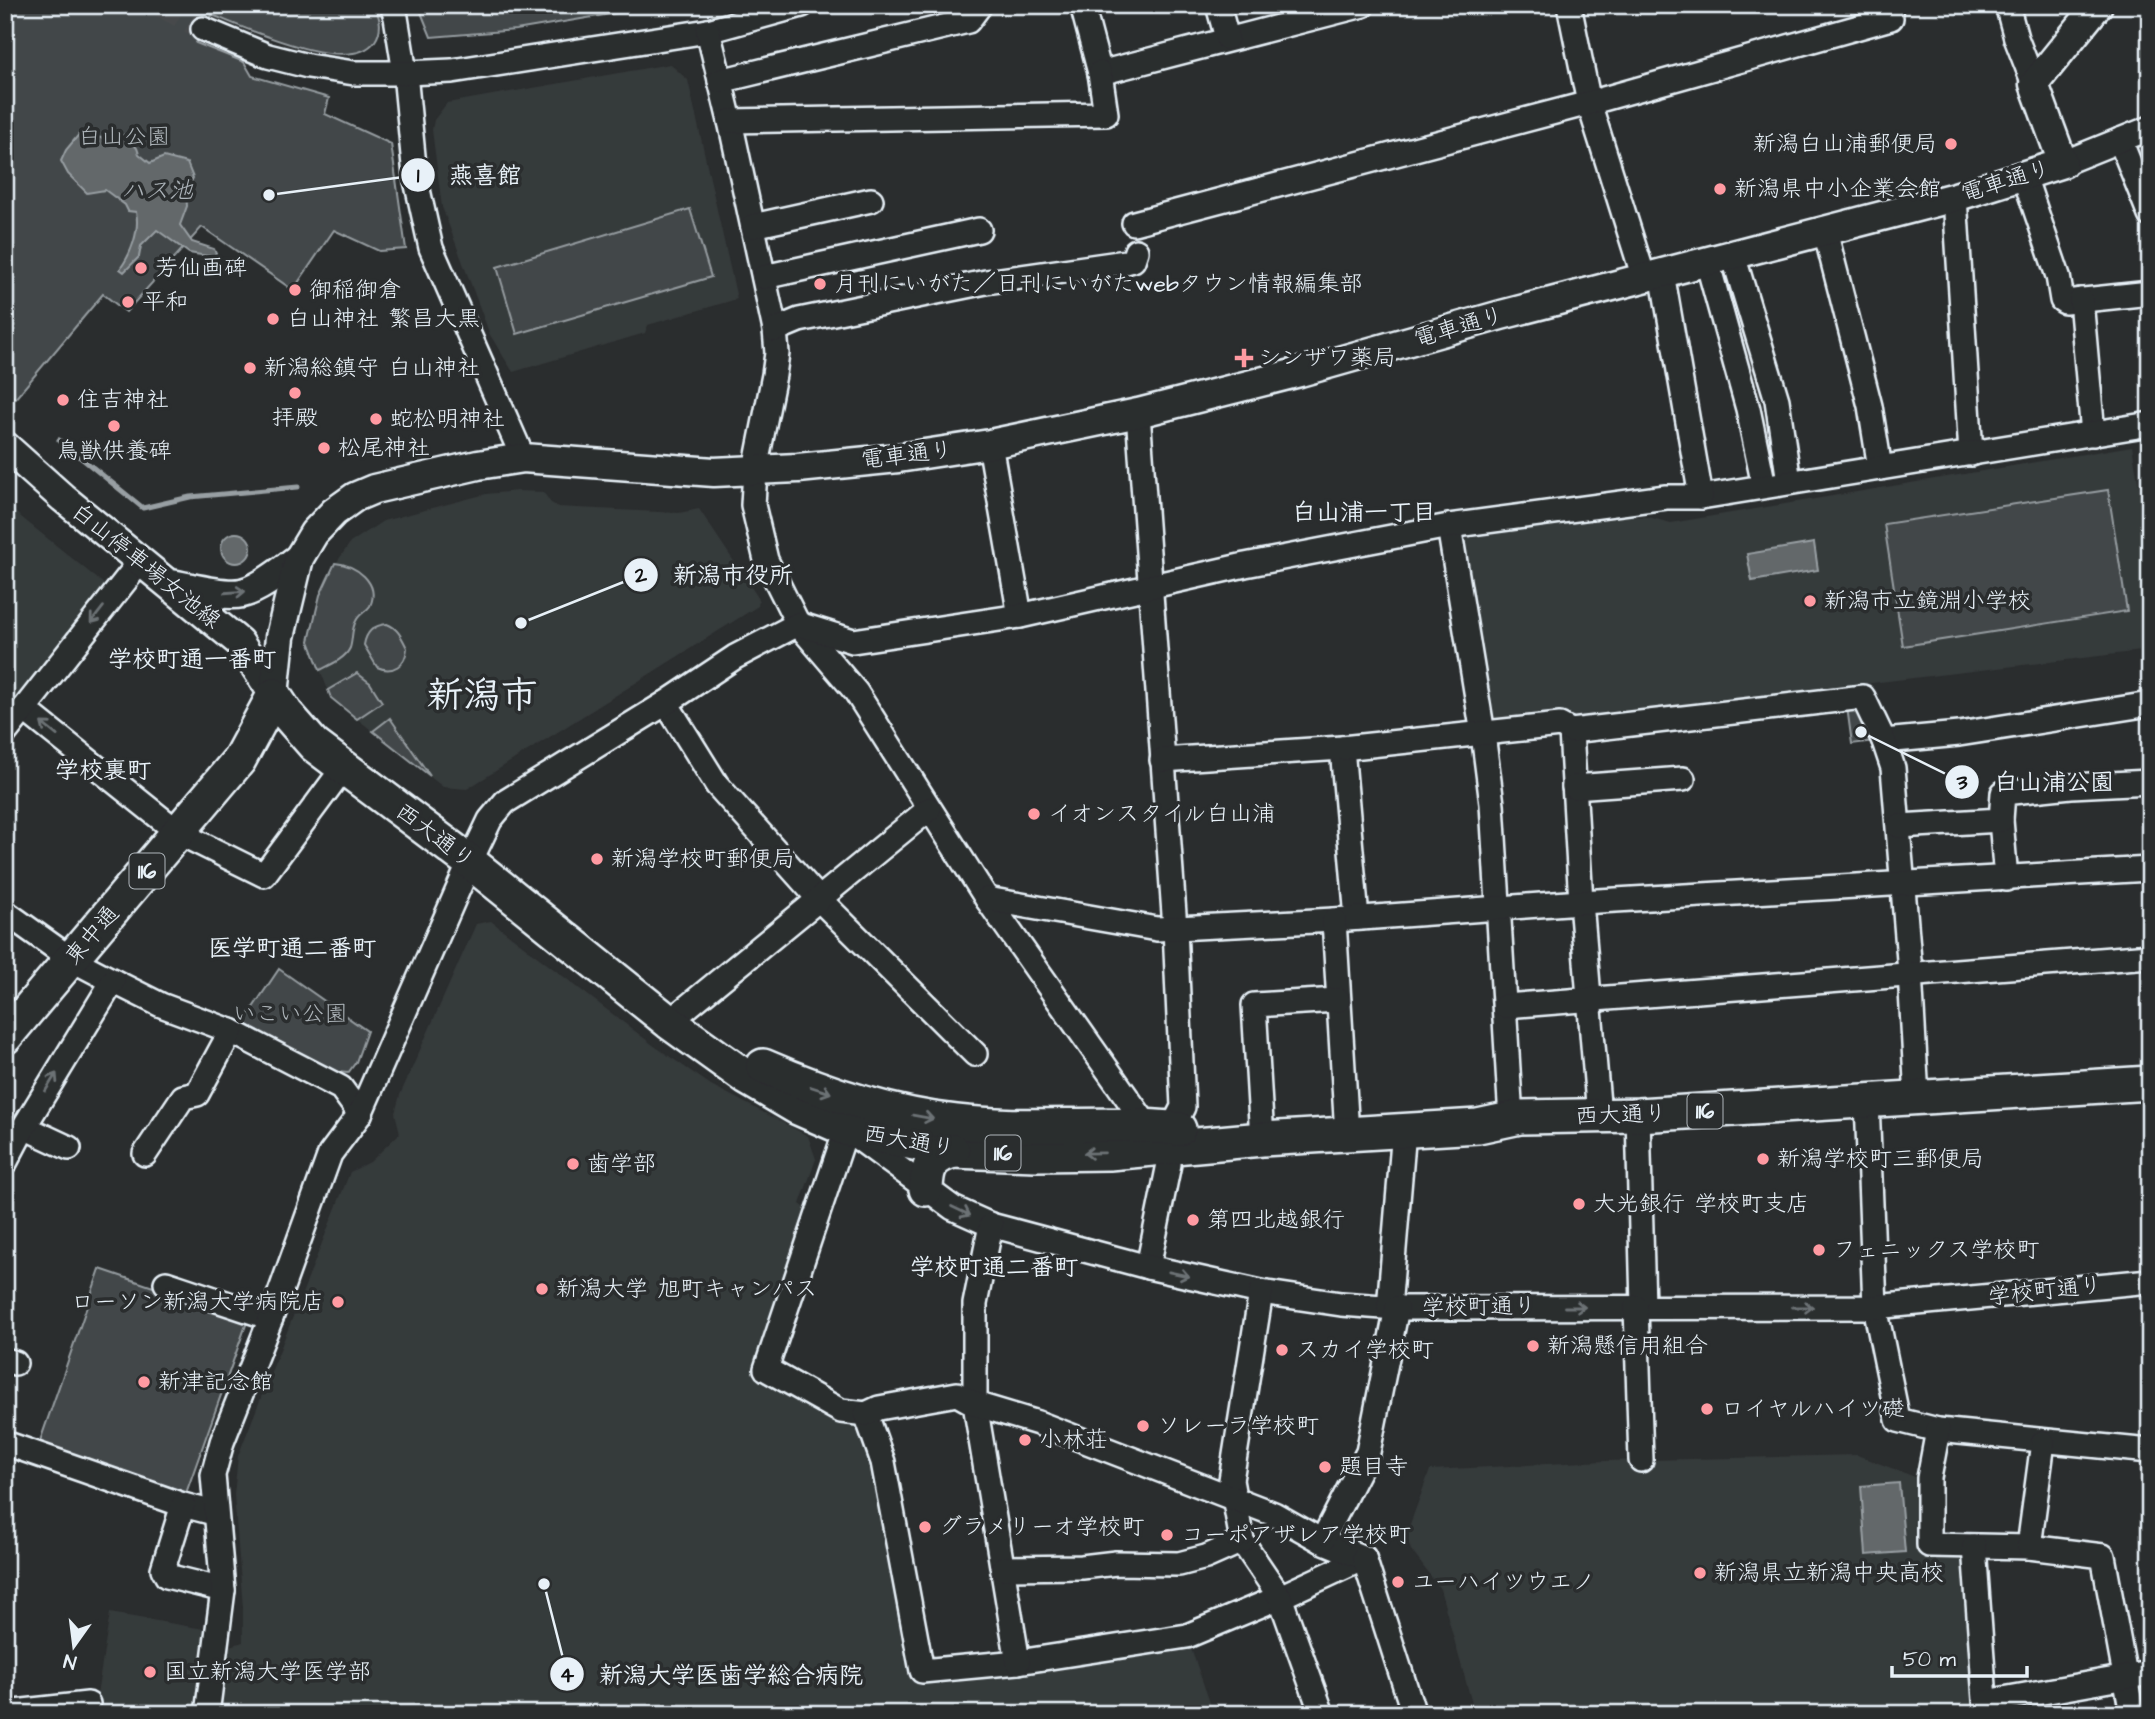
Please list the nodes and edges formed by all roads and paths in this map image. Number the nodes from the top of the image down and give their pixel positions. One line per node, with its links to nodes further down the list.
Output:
1 (392, 5): 14 (street)
2 (802, 5): 12 (street)
3 (980, 5): 16 (street)
4 (1082, 5): 15 (street)
5 (1218, 5): 13 (street)
6 (1363, 5): 13 (street)
7 (1569, 5): 18 (street)
8 (1888, 5): 18 (street)
9 (2007, 5): 17 (street)
10 (2098, 5): 17 (main road)
11 (203, 29): 14 (street)
12 (708, 30): 14 (street); 16 (street)
13 (1227, 38): 15 (street)
14 (405, 73): 44 (street)
15 (1100, 73): 19 (street)
16 (720, 81): 19 (street)
17 (2034, 84): 22 (main road)
18 (1590, 103): 27 (street); 33 (street)
19 (730, 121): 28 (street)
20 (2150, 128): 21 (street, 電車通り)
21 (2120, 140): 22 (street, 電車通り); 26 (street)
22 (2063, 163): 23 (main road, 電車通り)
23 (2024, 176): 24 (main road, 電車通り); 36 (street)
24 (1955, 197): 30 (main road, 電車通り); 43 (street)
25 (871, 201): 28 (street)
26 (2150, 215)
27 (1134, 223)
28 (752, 226): 34 (street)
29 (979, 230): 34 (street)
30 (1825, 231): 32 (main road, 電車通り); 45 (street)
31 (1136, 251): 37 (street)
32 (1720, 258): 33 (main road, 電車通り); 47 (street); 48 (street)
33 (1653, 275): 38 (main road, 電車通り); 49 (street)
34 (764, 277): 37 (street)
35 (2150, 293): 36 (street)
36 (2081, 300): 40 (street)
37 (775, 330): 46 (street)
38 (1138, 413): 41 (main road, 電車通り); 54 (street)
39 (2150, 424): 40 (street)
40 (2093, 434): 43 (street)
41 (990, 444): 46 (main road, 電車通り); 55 (street)
42 (5, 446): 52 (main road, 白山停車場女池線)
43 (1971, 454): 45 (street)
44 (523, 458): 46 (main road, 電車通り); 51 (main road, 電車通り)
45 (1880, 468): 47 (street)
46 (755, 470): 56 (street)
47 (1789, 482): 48 (street)
48 (1764, 486): 49 (street)
49 (1701, 497): 50 (street)
50 (1448, 526): 54 (street); 63 (street)
51 (299, 558): 53 (main road, one-way to 51); 57 (main road)
52 (140, 562): 53 (main road, 白山停車場女池線); 60 (street, one-way to 60)
53 (168, 583): 57 (main road, 白山停車場女池線)
54 (1150, 586): 55 (street); 66 (street)
55 (1020, 616): 56 (street)
56 (798, 624): 58 (street); 71 (street)
57 (274, 695): 67 (highway, 西大通り / 116); 74 (highway, 東中通 / 116)
58 (666, 702): 75 (street); 79 (street)
59 (2150, 704): 64 (street)
60 (24, 709): 62 (street); 74 (street, one-way to 60)
61 (1571, 731): 63 (street); 64 (street); 70 (street)
62 (5, 733)
63 (1483, 734): 65 (street); 82 (street)
64 (1884, 741): 73 (street)
65 (1342, 748): 66 (street); 84 (street)
66 (1162, 760): 86 (street)
67 (344, 767): 74 (street); 75 (highway, 西大通り / 116)
68 (1683, 779): 70 (street)
69 (2150, 782): 72 (street)
70 (1574, 787): 81 (street)
71 (929, 808): 79 (street); 80 (street)
72 (2001, 820): 73 (street); 77 (street)
73 (1899, 826): 78 (street)
74 (179, 833): 88 (highway, 東中通 / 116)
75 (470, 862): 94 (highway, 西大通り / 116); 101 (street)
76 (2150, 869): 77 (street)
77 (2006, 879): 78 (street)
78 (1904, 884): 81 (street); 89 (street)
79 (819, 899): 94 (street); 97 (street)
80 (987, 899): 86 (street); 108 (street)
81 (1581, 902): 82 (street); 91 (street)
82 (1498, 908): 84 (street); 93 (street)
83 (5, 912): 88 (street)
84 (1357, 918): 85 (street)
85 (1334, 920): 86 (street); 92 (street)
86 (1175, 928): 108 (street)
87 (2150, 956): 89 (street)
88 (71, 959): 90 (street); 96 (highway, 東中通 / 116)
89 (1910, 972): 91 (street); 99 (street)
90 (113, 981): 95 (street); 106 (street, one-way to 90)
91 (1590, 999): 93 (street); 104 (street)
92 (1338, 1000): 109 (street); 110 (street)
93 (1505, 1006): 105 (street)
94 (670, 1022): 103 (highway, 西大通り / 116)
95 (230, 1031): 101 (street); 113 (street)
96 (5, 1037)
97 (975, 1054)
98 (2150, 1083): 99 (highway, 西大通り / 116)
99 (1917, 1098): 100 (highway, 西大通り / 116)
100 (1867, 1101): 102 (highway, 西大通り / 116); 122 (street)
101 (360, 1114): 124 (street)
102 (1638, 1115): 104 (highway, 西大通り / 116); 121 (street)
103 (851, 1116): 108 (highway, 西大通り / 116, one-way to 108); 112 (highway, 西大通り / 116); 115 (street, 学校町通り); 126 (street)
104 (1600, 1116): 105 (highway, 西大通り / 116)
105 (1511, 1119): 107 (highway, 西大通り / 116)
106 (24, 1127): 111 (street); 114 (street)
107 (1404, 1130): 109 (highway, 西大通り / 116); 123 (street)
108 (1160, 1134): 110 (highway, 西大通り / 116); 112 (highway, 西大通り / 116, one-way to 112); 117 (street)
109 (1347, 1134): 110 (highway, 西大通り / 116)
110 (1262, 1139)
111 (69, 1148)
112 (953, 1151): 115 (highway)
113 (145, 1154)
114 (5, 1163)
115 (926, 1189): 116 (street, 学校町通り, one-way to 116)
116 (991, 1225): 117 (street, 学校町通り); 125 (street)
117 (1148, 1267): 120 (street, 学校町通り, one-way to 120)
118 (2150, 1281): 122 (street, 学校町通り)
119 (166, 1283): 124 (street)
120 (1261, 1292): 123 (street, 学校町通り); 132 (street)
121 (1639, 1307): 122 (street, 学校町通り, one-way to 122); 123 (street, 学校町通り, one-way to 121); 131 (street)
122 (1875, 1307): 127 (street)
123 (1393, 1308): 136 (street)
124 (271, 1318): 134 (street)
125 (975, 1404): 126 (street); 132 (street); 140 (street)
126 (866, 1414): 143 (street)
127 (1938, 1430): 128 (street); 137 (street)
128 (2043, 1442): 130 (street); 138 (street)
129 (5, 1443): 133 (street)
130 (2150, 1451)
131 (1641, 1460)
132 (1233, 1498): 135 (street); 136 (street)
133 (183, 1505): 134 (street); 141 (street)
134 (215, 1513): 141 (street)
135 (1242, 1541): 140 (street); 142 (street)
136 (1322, 1541): 139 (street)
137 (1974, 1546): 138 (street); 147 (street)
138 (2029, 1547): 145 (street)
139 (1364, 1558): 142 (street); 151 (street)
140 (1003, 1568): 143 (street)
141 (223, 1590): 149 (street)
142 (1280, 1597): 143 (street); 150 (street)
143 (1018, 1662)
144 (2150, 1673): 145 (street)
145 (2126, 1677): 147 (street); 152 (street)
146 (88, 1704): 148 (street)
147 (1986, 1708)
148 (5, 1713)
149 (207, 1714)
150 (1322, 1714)
151 (1414, 1714)
152 (2132, 1714)

